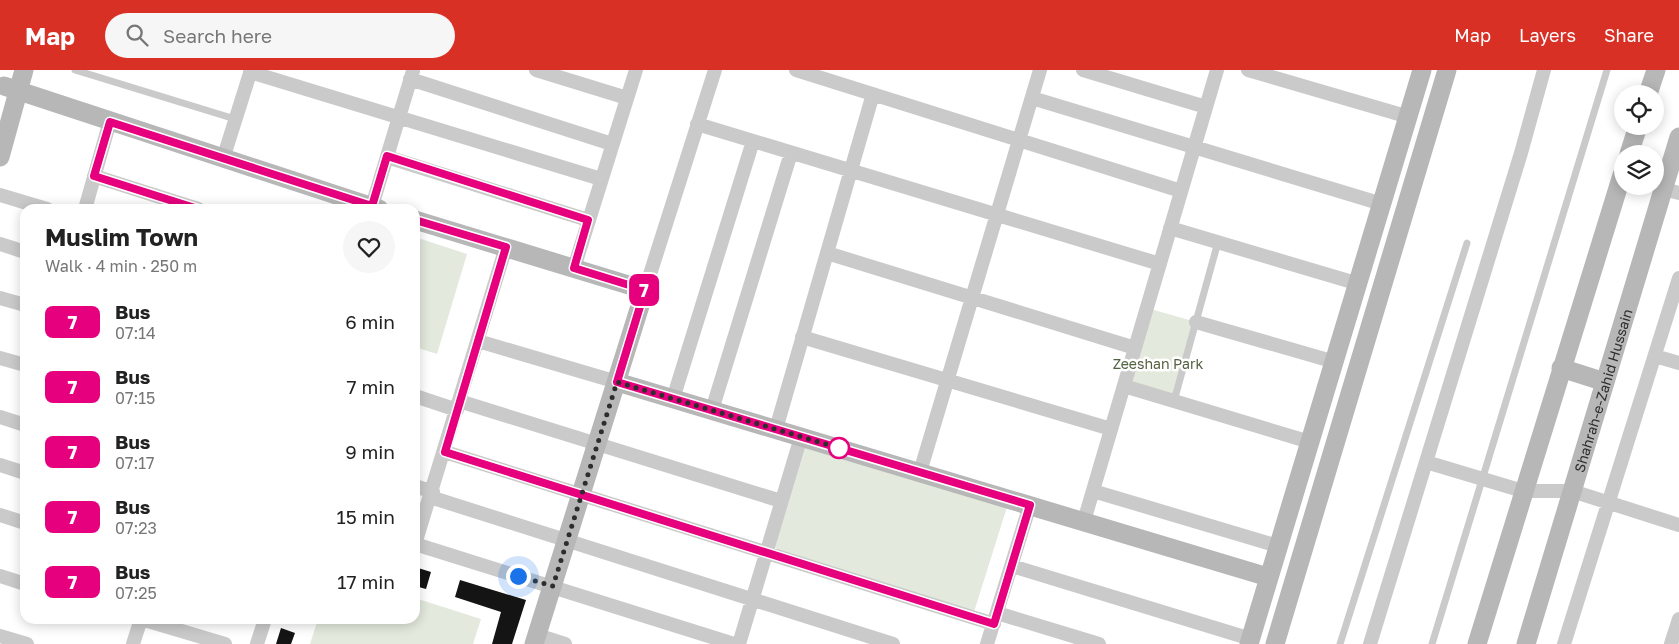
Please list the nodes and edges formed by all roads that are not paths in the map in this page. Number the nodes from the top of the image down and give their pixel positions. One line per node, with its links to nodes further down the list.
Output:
1 (24, 70): 19 (street)
2 (75, 70): 26 (lane)
3 (536, 70): 21 (street)
4 (636, 70): 21 (street)
5 (715, 70): 28 (street)
6 (796, 70): 20 (street)
7 (1040, 70): 22 (street)
8 (1083, 70): 23 (street)
9 (1217, 70): 23 (street)
10 (1248, 70): 25 (street)
11 (1422, 70): 25 (street)
12 (1448, 70): 143 (street)
13 (1544, 70): 96 (street)
14 (1607, 70): 100 (lane)
15 (1656, 70): 18 (street)
16 (251, 71): 24 (street); 26 (street)
17 (412, 74): 24 (street); 32 (street)
18 (1651, 85)
19 (7, 86): 27 (street); 36 (street)
20 (873, 94): 30 (street); 38 (street)
21 (627, 98): 32 (street)
22 (1032, 98): 30 (street); 33 (street)
23 (1206, 107): 33 (street)
24 (398, 117): 35 (street); 40 (street)
25 (1409, 117): 50 (street)
26 (236, 119): 37 (street)
27 (110, 122): 37 (street); 39 (street)
28 (698, 124): 31 (street); 65 (street)
29 (1679, 137): 42 (street, Shahrah-e-Zahid Hussain)
30 (1020, 140): 41 (street); 51 (street)
31 (752, 141): 34 (street); 84 (street)
32 (612, 144): 40 (street)
33 (1194, 149): 41 (street); 50 (street)
34 (791, 153): 38 (street); 87 (street)
35 (387, 156): 49 (street); 52 (street)
36 (0, 158)
37 (223, 159): 48 (street)
38 (850, 172): 51 (street); 60 (street)
39 (94, 176): 46 (street); 47 (street)
40 (602, 179): 52 (street)
41 (1182, 191): 54 (street)
42 (1671, 191): 81 (street, Shahrah-e-Zahid Hussain)
43 (0, 195): 45 (street)
44 (1616, 195): 78 (street)
45 (30, 204)
46 (86, 204)
47 (182, 204)
48 (364, 204)
49 (377, 204)
50 (1382, 204): 64 (street)
51 (998, 216): 61 (street); 67 (street)
52 (588, 220): 62 (street)
53 (420, 221): 58 (street)
54 (1170, 228): 55 (street); 61 (street)
55 (1218, 242): 64 (street); 69 (lane)
56 (1467, 243): 144 (lane)
57 (0, 244): 59 (street)
58 (506, 247): 62 (street); 71 (street)
59 (20, 250)
60 (827, 253): 67 (street); 70 (street)
61 (1160, 264): 72 (street)
62 (574, 268): 65 (street)
63 (1679, 278): 73 (street)
64 (1358, 284): 75 (street)
65 (645, 290): 80 (street)
66 (0, 298): 68 (street)
67 (972, 298): 72 (street); 79 (street)
68 (20, 304)
69 (1196, 322): 75 (street); 85 (lane)
70 (802, 337): 79 (street); 90 (street)
71 (478, 341): 80 (street); 86 (street)
72 (1135, 348): 82 (street)
73 (1655, 356): 76 (street); 108 (street)
74 (0, 358): 77 (street)
75 (1335, 362): 93 (street)
76 (1679, 363)
77 (20, 364)
78 (1561, 368): 81 (street); 102 (street)
79 (947, 380): 91 (street); 99 (street)
80 (617, 382): 84 (street); 94 (street)
81 (1605, 382): 104 (street, Shahrah-e-Zahid Hussain)
82 (1124, 386): 85 (street); 91 (street)
83 (420, 397): 86 (street)
84 (673, 399): 87 (street)
85 (1174, 401): 93 (street)
86 (458, 406): 94 (street); 95 (street)
87 (712, 410): 90 (street)
88 (0, 417): 89 (street)
89 (20, 423)
90 (776, 429): 92 (street)
91 (1111, 429): 103 (street)
92 (801, 436): 99 (street); 107 (street)
93 (1310, 442): 117 (street)
94 (598, 443): 106 (street); 107 (street)
95 (445, 452): 105 (street); 106 (street)
96 (1426, 462): 100 (street); 145 (street)
97 (0, 465): 98 (street)
98 (20, 471)
99 (920, 472): 109 (street)
100 (1482, 479): 102 (street); 146 (lane)
101 (420, 488): 105 (street)
102 (1523, 490): 104 (street); 147 (street)
103 (1093, 491): 112 (street); 117 (street)
104 (1572, 491): 108 (street); 148 (street, Shahrah-e-Zahid Hussain)
105 (432, 494): 114 (street); 115 (street)
106 (581, 495): 115 (street); 118 (street)
107 (782, 501): 118 (street)
108 (1610, 503): 113 (street); 149 (street)
109 (1030, 505): 112 (street); 119 (street)
110 (0, 515): 111 (street)
111 (20, 521)
112 (1084, 521): 121 (street)
113 (1679, 525)
114 (420, 529)
115 (567, 540): 123 (street); 124 (street)
116 (420, 546): 123 (street)
117 (1278, 546): 121 (street)
118 (766, 553): 124 (street); 125 (street)
119 (1012, 566): 125 (street); 132 (street)
120 (0, 576): 122 (street)
121 (1268, 577): 132 (street)
122 (20, 582)
123 (553, 586): 131 (street); 138 (street)
124 (752, 599): 139 (street); 140 (street)
125 (995, 618): 141 (street); 142 (street)
126 (1679, 619): 150 (street)
127 (140, 624): 134 (street)
128 (158, 624): 135 (street)
129 (264, 624): 136 (street)
130 (0, 636): 133 (street)
131 (536, 640): 137 (street)
132 (1250, 641)
133 (27, 644)
134 (134, 644)
135 (225, 644)
136 (258, 644)
137 (565, 644)
138 (734, 644)
139 (739, 644)
140 (893, 644)
141 (987, 644)
142 (1100, 644)
143 (1275, 644)
144 (1340, 644)
145 (1370, 644)
146 (1432, 644)
147 (1477, 644)
148 (1526, 644)
149 (1564, 644)
150 (1672, 644)

